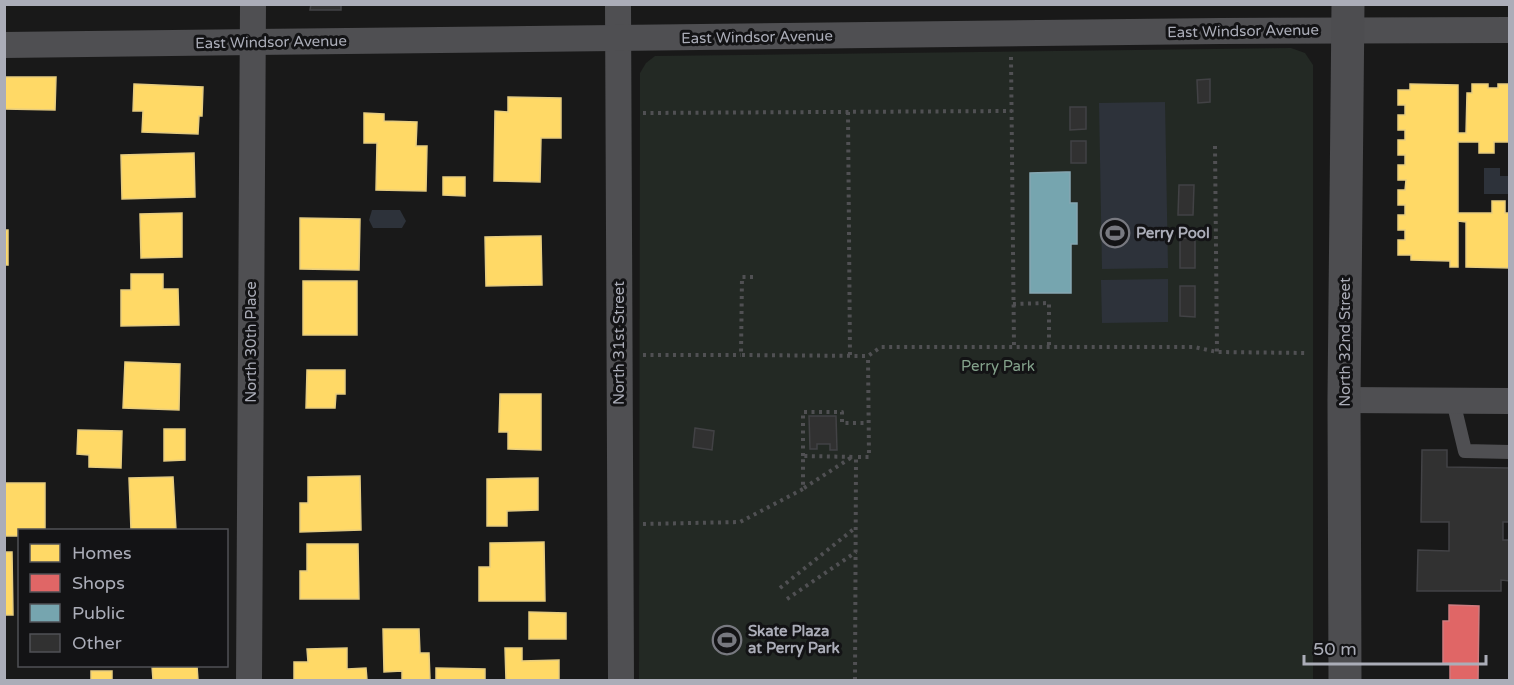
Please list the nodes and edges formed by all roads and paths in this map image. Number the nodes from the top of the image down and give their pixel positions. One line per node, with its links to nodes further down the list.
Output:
1 (253, 4): 6 (street, North 30th Place)
2 (618, 4): 5 (street, North 31st Street)
3 (1348, 17): 4 (street, East Windsor Avenue); 5 (street, East Windsor Avenue); 23 (main road, North 32nd Street)
4 (1509, 30)
5 (618, 39): 6 (street, East Windsor Avenue); 37 (street, North 31st Street)
6 (253, 42): 7 (street, East Windsor Avenue); 36 (street, North 30th Place)
7 (4, 45)
8 (1011, 54): 9 (path)
9 (1012, 111): 10 (path); 14 (path)
10 (848, 112): 11 (path); 21 (path)
11 (642, 113)
12 (1215, 146): 17 (path)
13 (753, 277): 20 (path)
14 (1013, 304): 15 (path); 16 (path)
15 (1014, 347): 16 (path); 22 (path)
16 (1049, 347): 17 (path)
17 (1217, 352): 18 (path)
18 (1308, 354)
19 (642, 355): 20 (path)
20 (741, 356): 21 (path)
21 (850, 356): 22 (path)
22 (868, 356): 26 (path)
23 (1344, 400): 24 (street); 39 (main road, North 32nd Street)
24 (1453, 401): 25 (street); 27 (lane)
25 (1509, 401)
26 (868, 423): 28 (path); 29 (path)
27 (1509, 452)
28 (803, 456): 29 (path); 30 (path)
29 (854, 457): 30 (path); 32 (path)
30 (803, 489): 31 (path)
31 (642, 524)
32 (856, 528): 33 (path); 34 (path)
33 (856, 552): 35 (path); 38 (path)
34 (780, 588)
35 (787, 598)
36 (249, 681)
37 (621, 681)
38 (855, 681)
39 (1345, 681)

